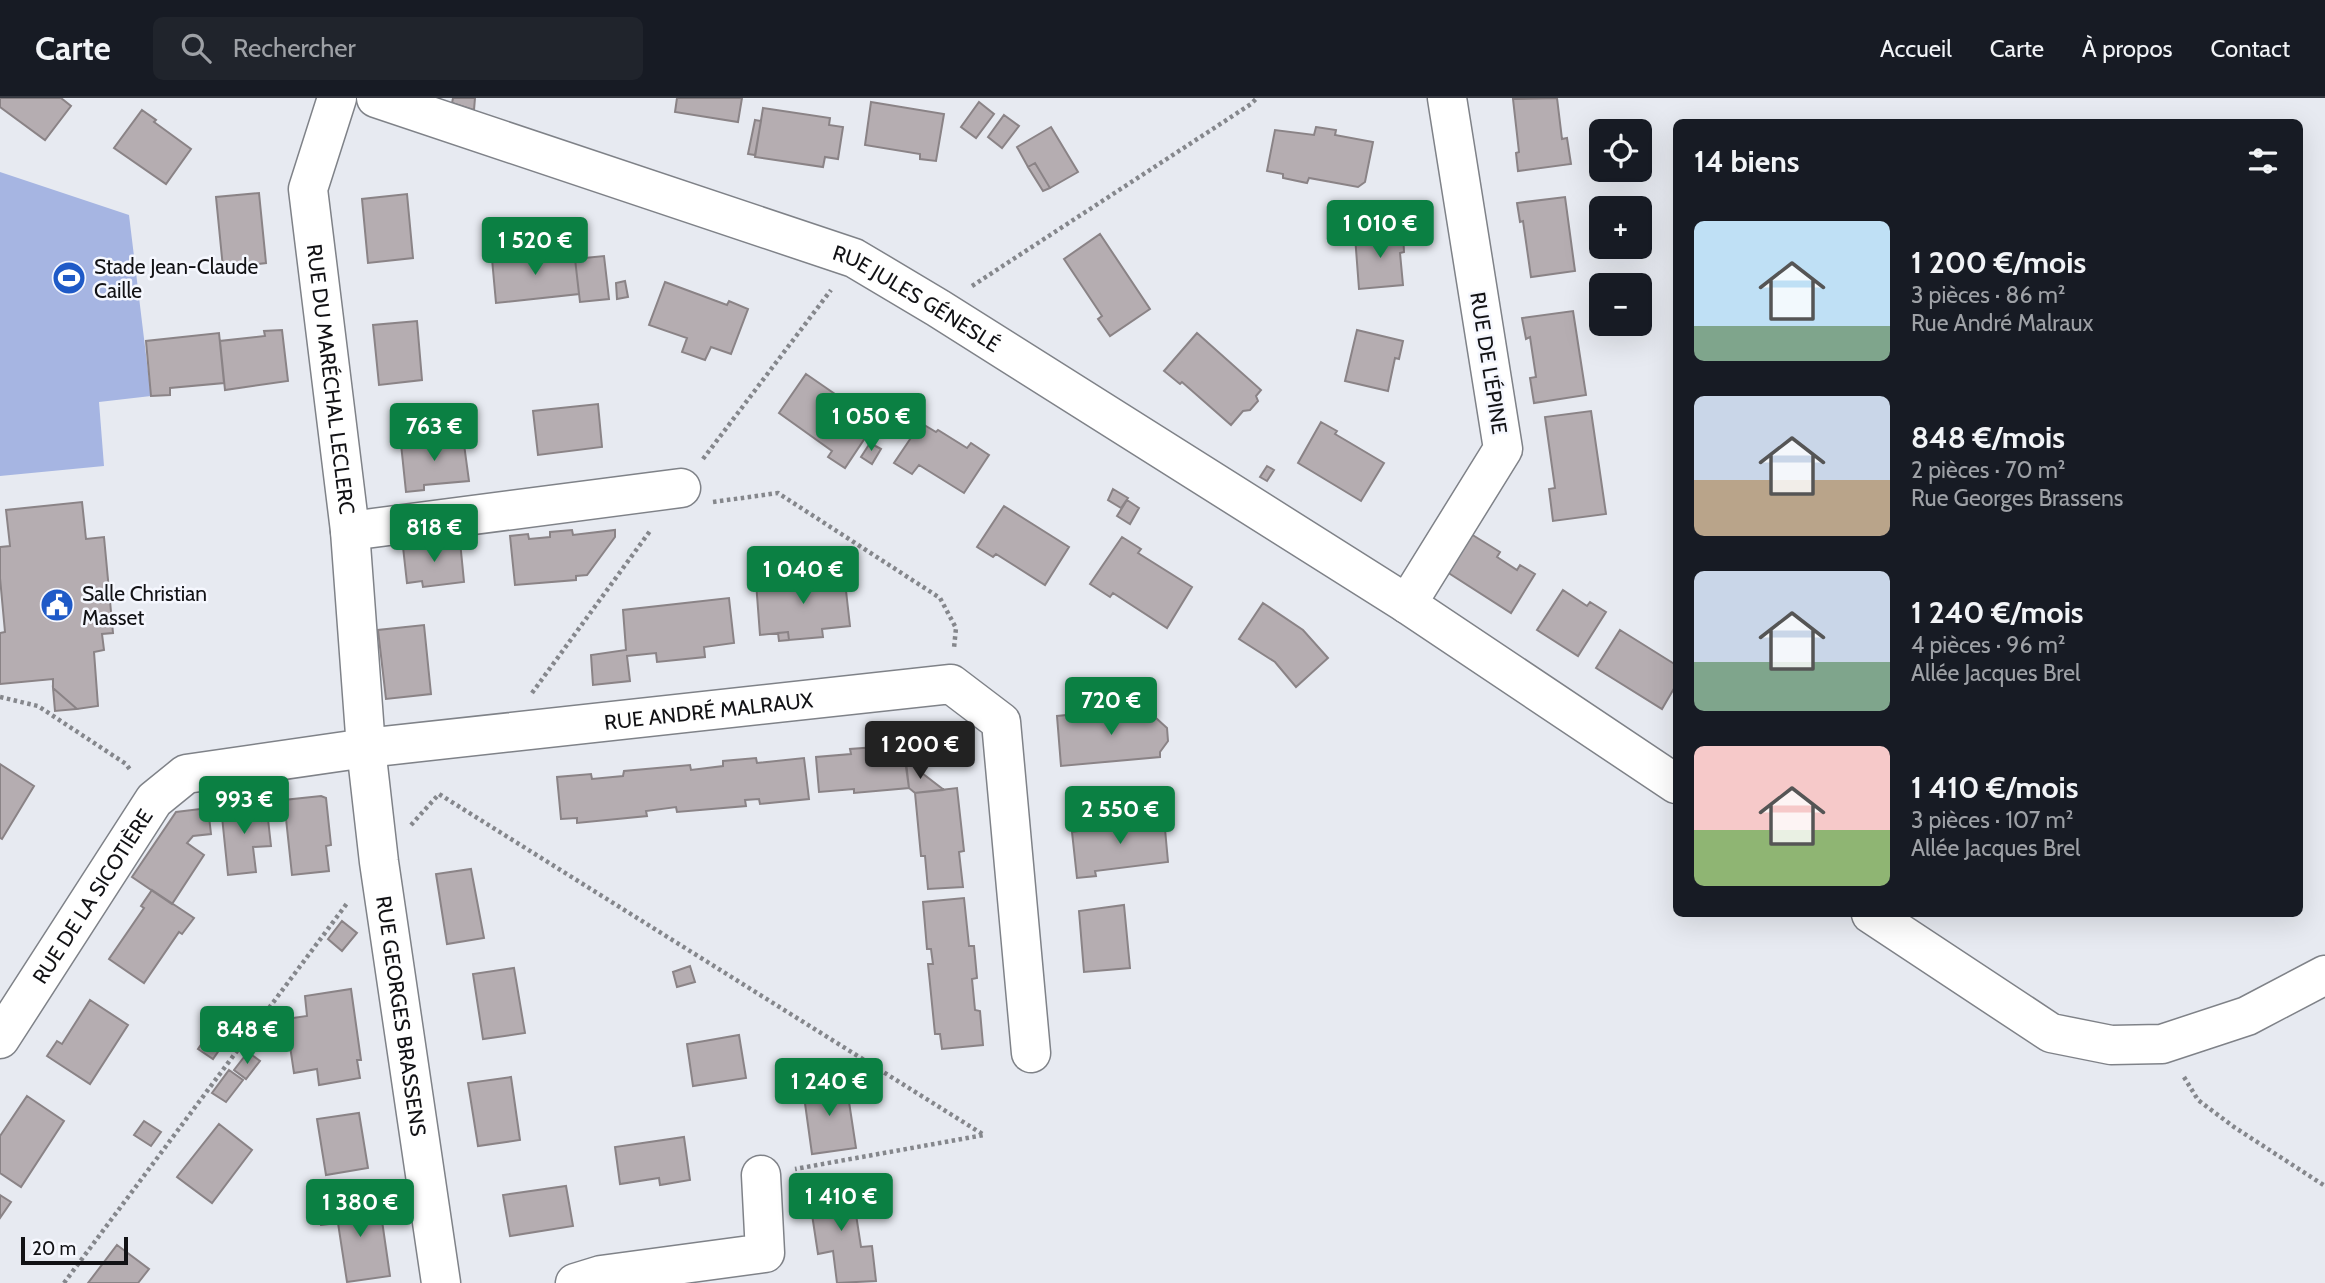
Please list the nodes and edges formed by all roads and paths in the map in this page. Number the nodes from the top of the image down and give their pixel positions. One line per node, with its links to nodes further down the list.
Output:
1 (337, 98): 7 (street, RUE DU MARÉCHAL LECLERC)
2 (376, 98): 5 (street, RUE JULES GÉNESLÉ)
3 (1258, 98): 5 (path)
4 (1447, 98): 8 (street, RUE DE L'ÉPINE)
5 (938, 308): 8 (street, RUE JULES GÉNESLÉ)
6 (692, 496): 7 (street); 9 (path)
7 (350, 531): 11 (street, RUE DU MARÉCHAL LECLERC)
8 (1407, 604): 12 (street, RUE JULES GÉNESLÉ)
9 (951, 684): 11 (street, RUE ANDRÉ MALRAUX); 19 (street)
10 (0, 697): 13 (path)
11 (366, 748): 13 (street, RUE DE LA SICOTIÈRE); 14 (street, RUE GEORGES BRASSENS)
12 (1673, 782)
13 (154, 800): 17 (street, RUE DE LA SICOTIÈRE)
14 (379, 862): 20 (path); 22 (path); 23 (street, RUE GEORGES BRASSENS)
15 (1876, 917): 18 (street)
16 (2325, 975): 18 (street)
17 (0, 1039)
18 (2162, 1044): 21 (path)
19 (1031, 1053)
20 (761, 1175): 24 (street)
21 (2325, 1186)
22 (64, 1283)
23 (441, 1283)
24 (575, 1283)

